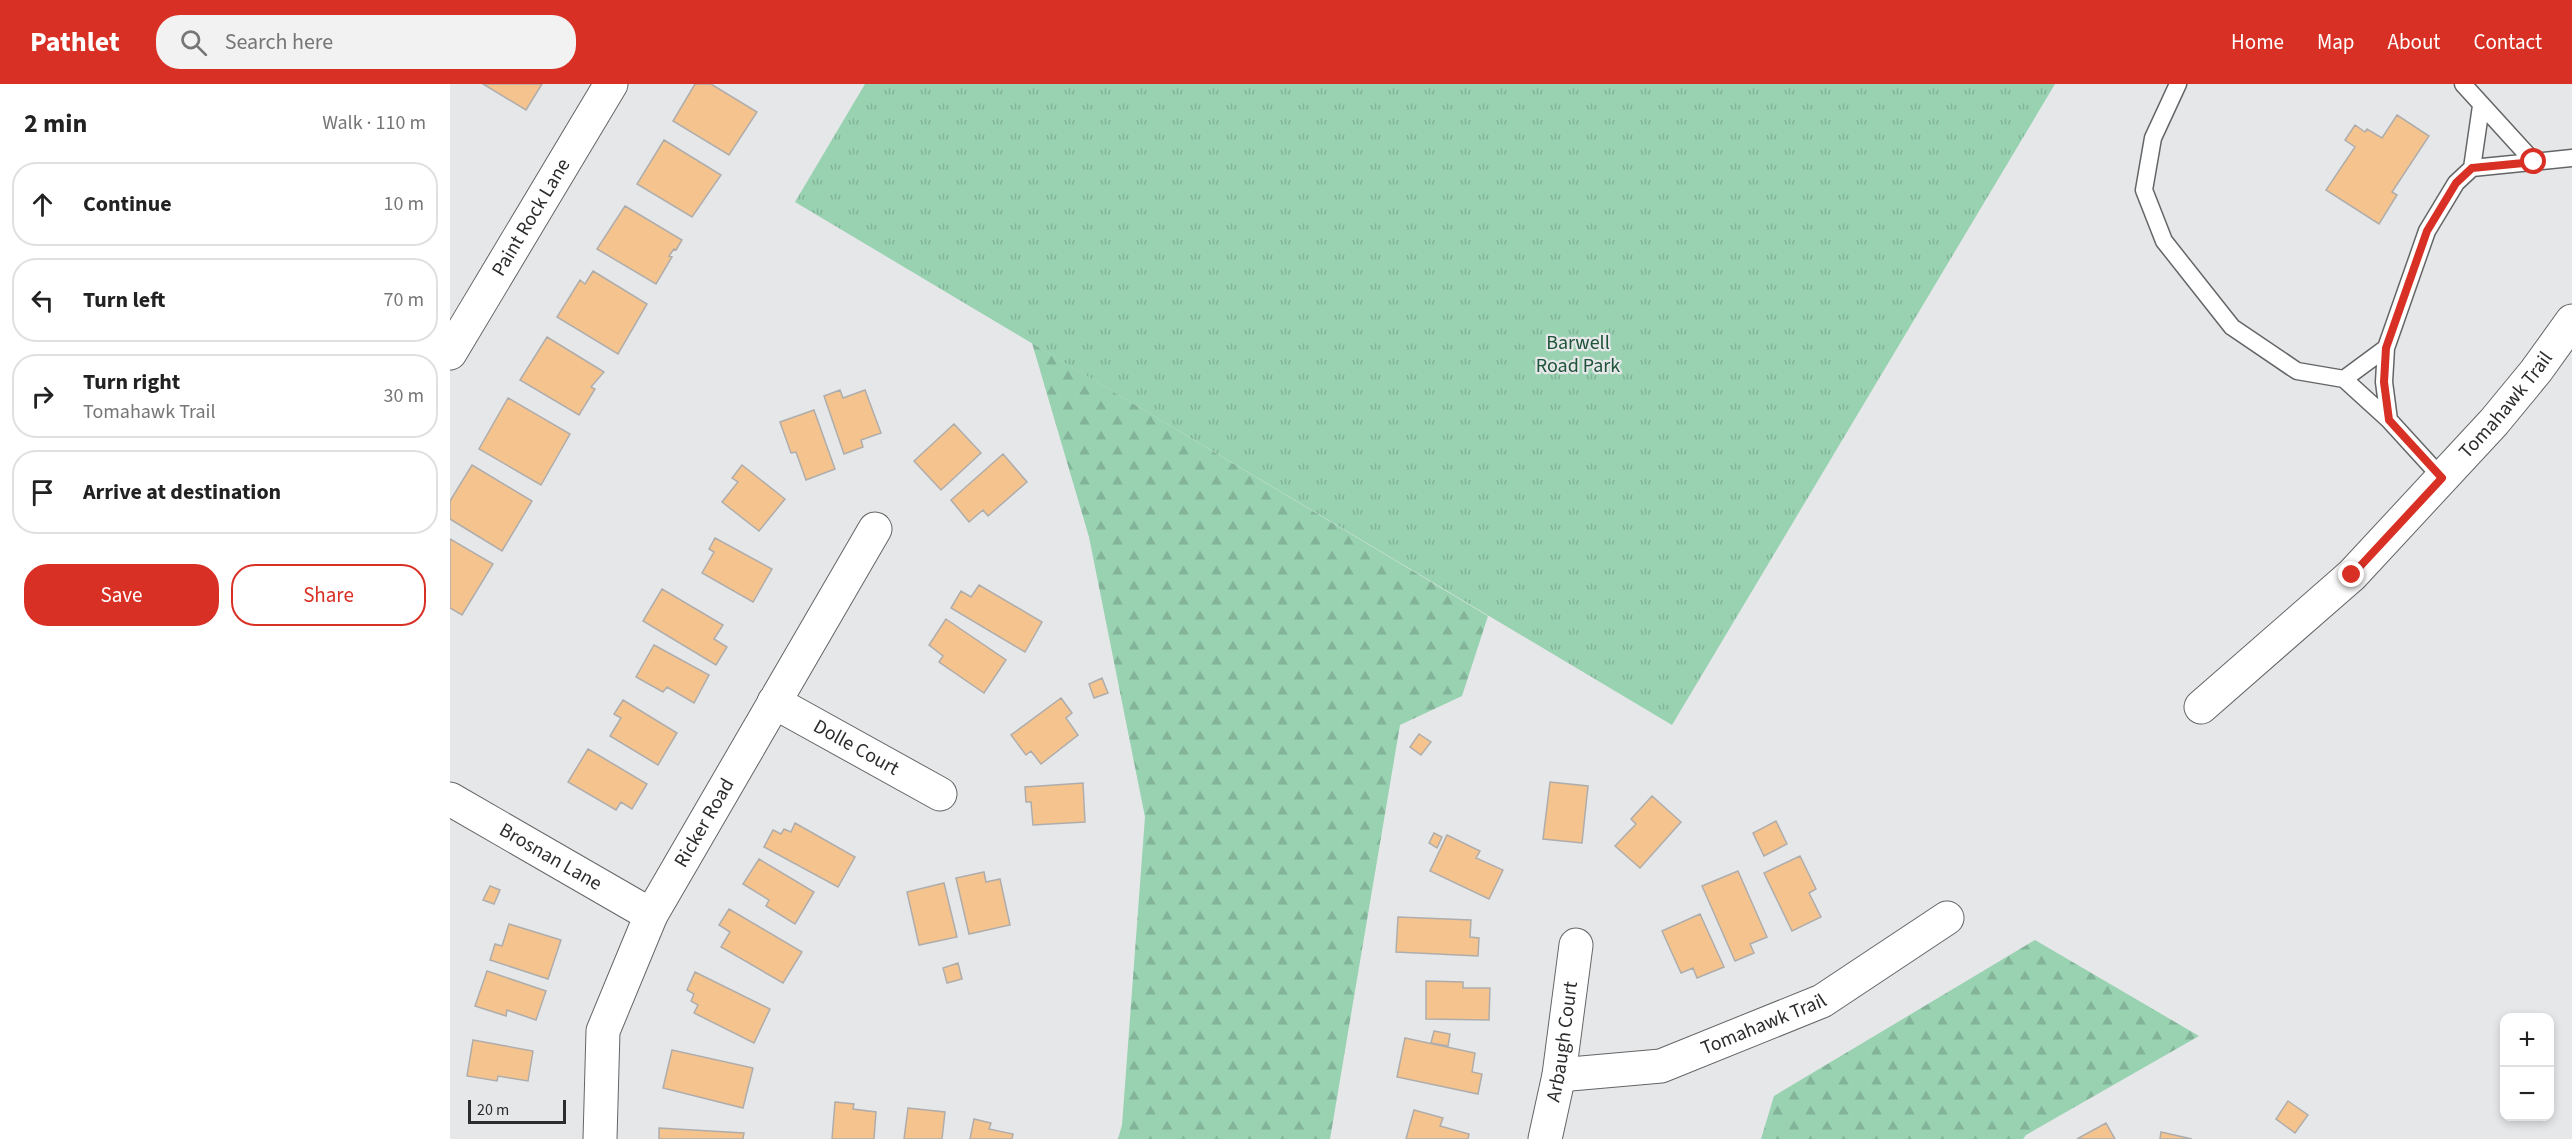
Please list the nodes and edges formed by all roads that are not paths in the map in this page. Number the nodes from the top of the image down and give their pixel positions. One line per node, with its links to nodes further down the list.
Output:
1 (610, 84): 10 (street, Paint Rock Lane)
2 (2178, 84): 11 (lane)
3 (2463, 84): 4 (lane)
4 (2481, 106): 6 (lane); 7 (lane)
5 (2572, 158): 6 (lane)
6 (2534, 162): 7 (lane)
7 (2472, 168): 9 (lane)
8 (2572, 321): 13 (street, Tomahawk Trail)
9 (2386, 348): 11 (lane); 12 (lane)
10 (450, 353)
11 (2344, 380): 12 (lane)
12 (2389, 420): 13 (lane)
13 (2442, 478): 16 (street, Tomahawk Trail)
14 (875, 529): 15 (street, Ricker Road)
15 (774, 702): 17 (street, Dolle Court); 19 (street, Ricker Road)
16 (2201, 707)
17 (940, 794)
18 (450, 799): 19 (street, Brosnan Lane)
19 (651, 915): 23 (street, Ricker Road)
20 (1947, 918): 22 (street, Tomahawk Trail)
21 (1576, 945): 22 (street, Arbaugh Court)
22 (1559, 1075): 24 (street, Arbaugh Court)
23 (600, 1139)
24 (1545, 1139)

